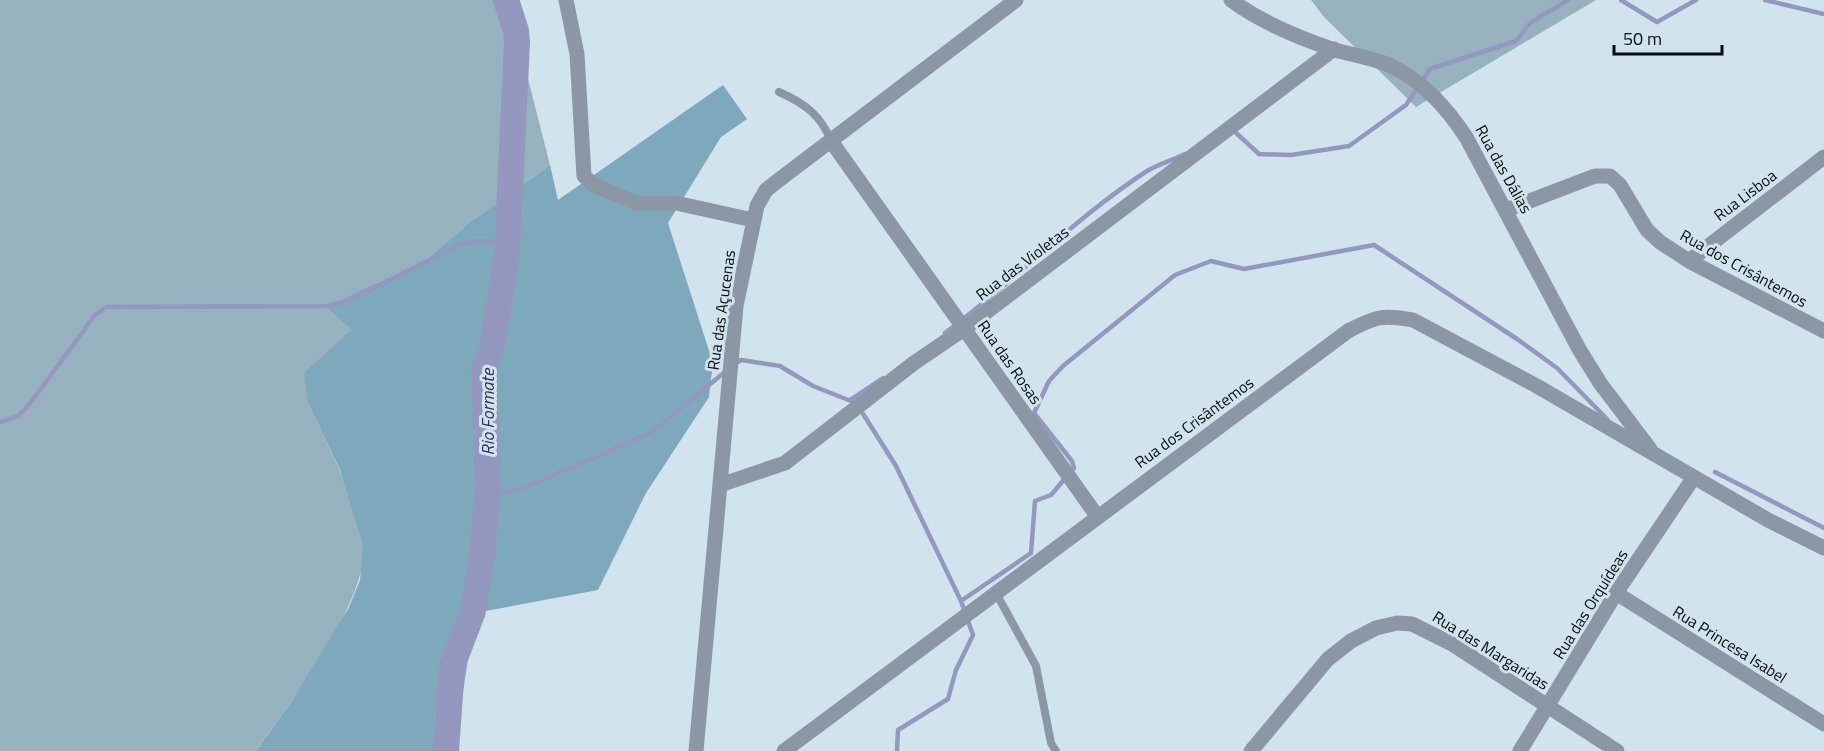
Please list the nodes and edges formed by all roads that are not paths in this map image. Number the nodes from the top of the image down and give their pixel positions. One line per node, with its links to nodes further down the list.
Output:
1 (566, 0): 9 (street)
2 (1016, 0): 6 (street, Rua das Açucenas)
3 (1231, 0): 4 (street, Rua das Dálias)
4 (1334, 49): 8 (street, Rua das Dálias); 11 (street, Rua das Violetas)
5 (779, 92): 6 (lane)
6 (831, 141): 9 (street, Rua das Açucenas); 11 (street, Rua das Rosas)
7 (1824, 157): 10 (street, Rua Lisboa)
8 (1506, 210): 10 (street, Rua dos Crisântemos); 13 (street, Rua das Dálias)
9 (753, 220): 15 (street, Rua das Açucenas)
10 (1689, 261): 12 (street, Rua dos Crisântemos)
11 (964, 329): 15 (street, Rua das Violetas); 16 (street, Rua das Rosas)
12 (1824, 331)
13 (1655, 456): 14 (street, Rua dos Crisântemos); 16 (street, Rua dos Crisântemos)
14 (1689, 475): 17 (street, Rua dos Crisântemos); 19 (street, Rua das Orquídeas)
15 (720, 485): 22 (street, Rua das Açucenas)
16 (1096, 516): 18 (street, Rua dos Crisântemos)
17 (1824, 548)
18 (995, 591): 23 (street, Rua dos Crisântemos); 24 (lane)
19 (1616, 594): 20 (street, Rua das Orquídeas); 21 (street, Rua Princesa Isabel)
20 (1549, 707): 25 (street, Rua das Margaridas); 26 (street, Rua das Orquídeas); 27 (street, Rua das Margaridas)
21 (1824, 724)
22 (696, 751)
23 (784, 751)
24 (1056, 751)
25 (1251, 751)
26 (1520, 751)
27 (1617, 751)

